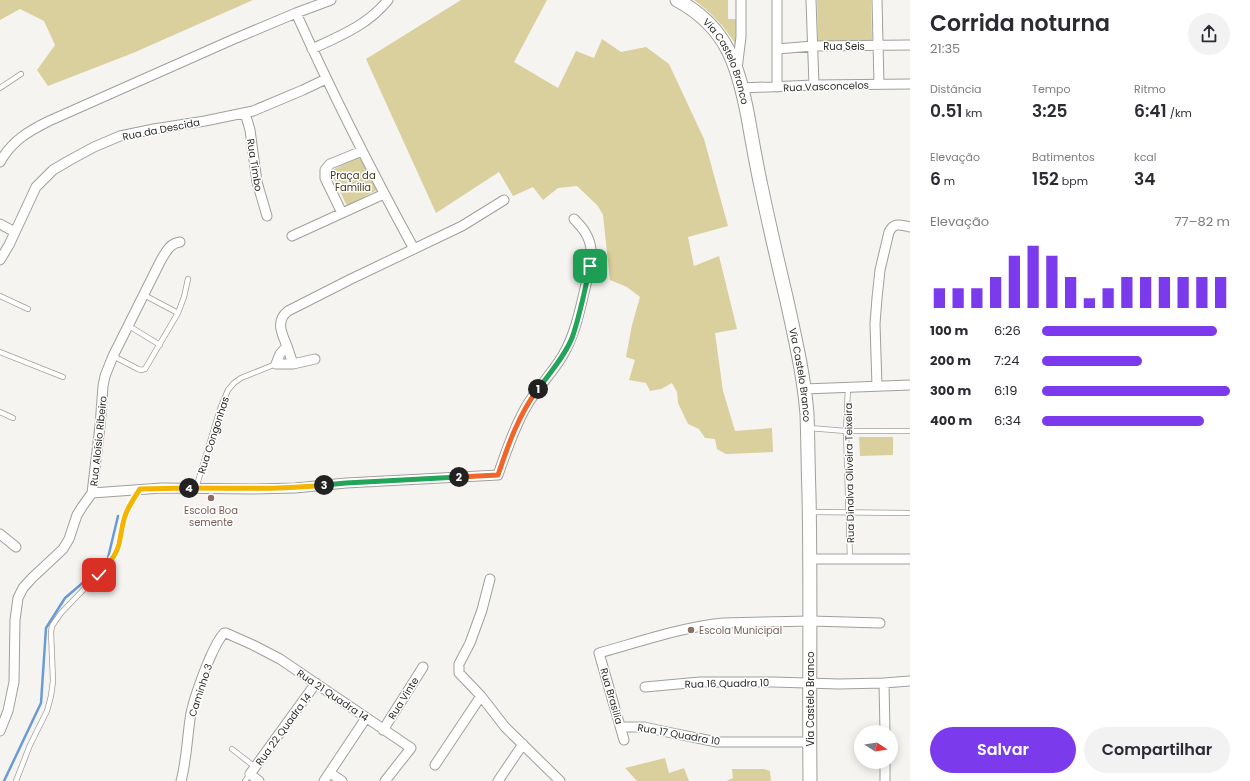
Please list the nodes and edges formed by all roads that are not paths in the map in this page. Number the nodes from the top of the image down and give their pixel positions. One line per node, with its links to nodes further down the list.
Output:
1 (331, 0): 8 (street)
2 (388, 0): 13 (street)
3 (677, 0): 14 (main road, Via Castelo Branco)
4 (740, 0): 14 (street)
5 (777, 0): 12 (street)
6 (811, 0): 10 (street)
7 (877, 0): 11 (street)
8 (296, 13): 13 (street); 25 (street)
9 (910, 45): 11 (street, Rua Seis)
10 (813, 46): 11 (street, Rua Seis); 12 (street, Rua Seis); 19 (street)
11 (878, 46): 17 (street)
12 (777, 48): 20 (street)
13 (312, 49): 16 (street)
14 (737, 69): 22 (main road, Via Castelo Branco)
15 (21, 74): 21 (lane)
16 (326, 79): 23 (street, Rua da Descida); 24 (street)
17 (879, 84): 18 (street, Rua Vasconcelos); 19 (street, Rua Vasconcelos)
18 (910, 84)
19 (814, 85): 20 (street, Rua Vasconcelos)
20 (777, 87): 22 (street, Rua Vasconcelos)
21 (0, 88)
22 (742, 88): 55 (main road, Via Castelo Branco)
23 (245, 113): 29 (street, Rua Timbo); 33 (street, Rua da Descida)
24 (362, 151): 26 (street); 28 (street)
25 (1, 158)
26 (384, 194): 28 (street); 36 (street)
27 (504, 200): 36 (street)
28 (342, 213): 34 (street)
29 (267, 216)
30 (574, 219): 61 (street)
31 (0, 224): 33 (street)
32 (910, 227): 53 (street)
33 (15, 232): 37 (street, Rua da Descida)
34 (292, 236)
35 (180, 242): 39 (street, Rua Aloísio Ribeiro)
36 (414, 249): 45 (street)
37 (0, 260)
38 (188, 279): 42 (lane)
39 (144, 295): 42 (lane); 43 (street, Rua Aloísio Ribeiro)
40 (0, 296): 41 (lane)
41 (28, 309)
42 (178, 313): 44 (lane)
43 (128, 326): 44 (lane); 47 (street, Rua Aloísio Ribeiro)
44 (160, 345): 47 (lane)
45 (287, 346): 49 (street); 50 (street)
46 (0, 352): 51 (lane)
47 (113, 356): 63 (street, Rua Aloísio Ribeiro)
48 (315, 359): 50 (street)
49 (276, 364): 50 (street); 61 (lane, Rua Congonhas)
50 (293, 364)
51 (63, 377)
52 (910, 385): 53 (street)
53 (877, 386): 54 (street)
54 (848, 387): 55 (street); 59 (lane, Rua Dinalva Oliveira Teixeira)
55 (804, 389): 58 (main road, Via Castelo Branco)
56 (0, 412): 57 (lane)
57 (13, 418)
58 (807, 428): 59 (lane); 64 (main road, Via Castelo Branco)
59 (846, 431): 60 (lane); 65 (lane, Rua Dinalva Oliveira Teixeira)
60 (910, 431)
61 (196, 488): 62 (street)
62 (140, 489): 63 (street); 97 (lane)
63 (92, 493): 87 (street, Rua Aloísio Ribeiro)
64 (809, 512): 65 (lane); 69 (main road, Via Castelo Branco)
65 (849, 512): 66 (lane); 70 (lane, Rua Dinalva Oliveira Teixeira)
66 (910, 512)
67 (0, 534): 68 (street)
68 (16, 547)
69 (810, 559): 70 (street); 73 (main road, Via Castelo Branco)
70 (850, 559): 71 (street)
71 (910, 559)
72 (490, 579): 82 (street)
73 (810, 621): 74 (street); 79 (main road, Via Castelo Branco); 85 (street, Rua Brasilia)
74 (880, 623)
75 (253, 644): 78 (street, Rua 21 Quadra 14); 98 (street, Caminho 3)
76 (423, 667): 86 (street, Rua Vinte)
77 (910, 681): 80 (street, Rua 16 Quadra 10)
78 (316, 683): 83 (street, Rua 21 Quadra 14); 93 (street, Rua 22 Quadra 14)
79 (810, 683): 80 (street, Rua 16 Quadra 10); 81 (street, Rua 16 Quadra 10); 89 (main road, Via Castelo Branco)
80 (884, 683): 84 (street)
81 (645, 687)
82 (481, 696): 90 (street); 92 (street)
83 (366, 718): 86 (street, Rua 21 Quadra 14); 95 (street)
84 (886, 725)
85 (621, 727): 88 (street, Rua Brasilia); 89 (street, Rua 17 Quadra 10)
86 (383, 730): 102 (street, Rua 21 Quadra 14)
87 (0, 731)
88 (624, 740)
89 (810, 742): 105 (main road, Via Castelo Branco)
90 (523, 744): 103 (street); 104 (street)
91 (232, 749): 93 (lane)
92 (435, 765)
93 (256, 767): 96 (street, Rua 22 Quadra 14)
94 (885, 769): 106 (street)
95 (330, 773): 100 (street); 101 (street)
96 (247, 778): 99 (street)
97 (16, 781)
98 (181, 781)
99 (259, 781)
100 (324, 781)
101 (342, 781)
102 (385, 781)
103 (498, 781)
104 (560, 781)
105 (810, 781)
106 (885, 781)

